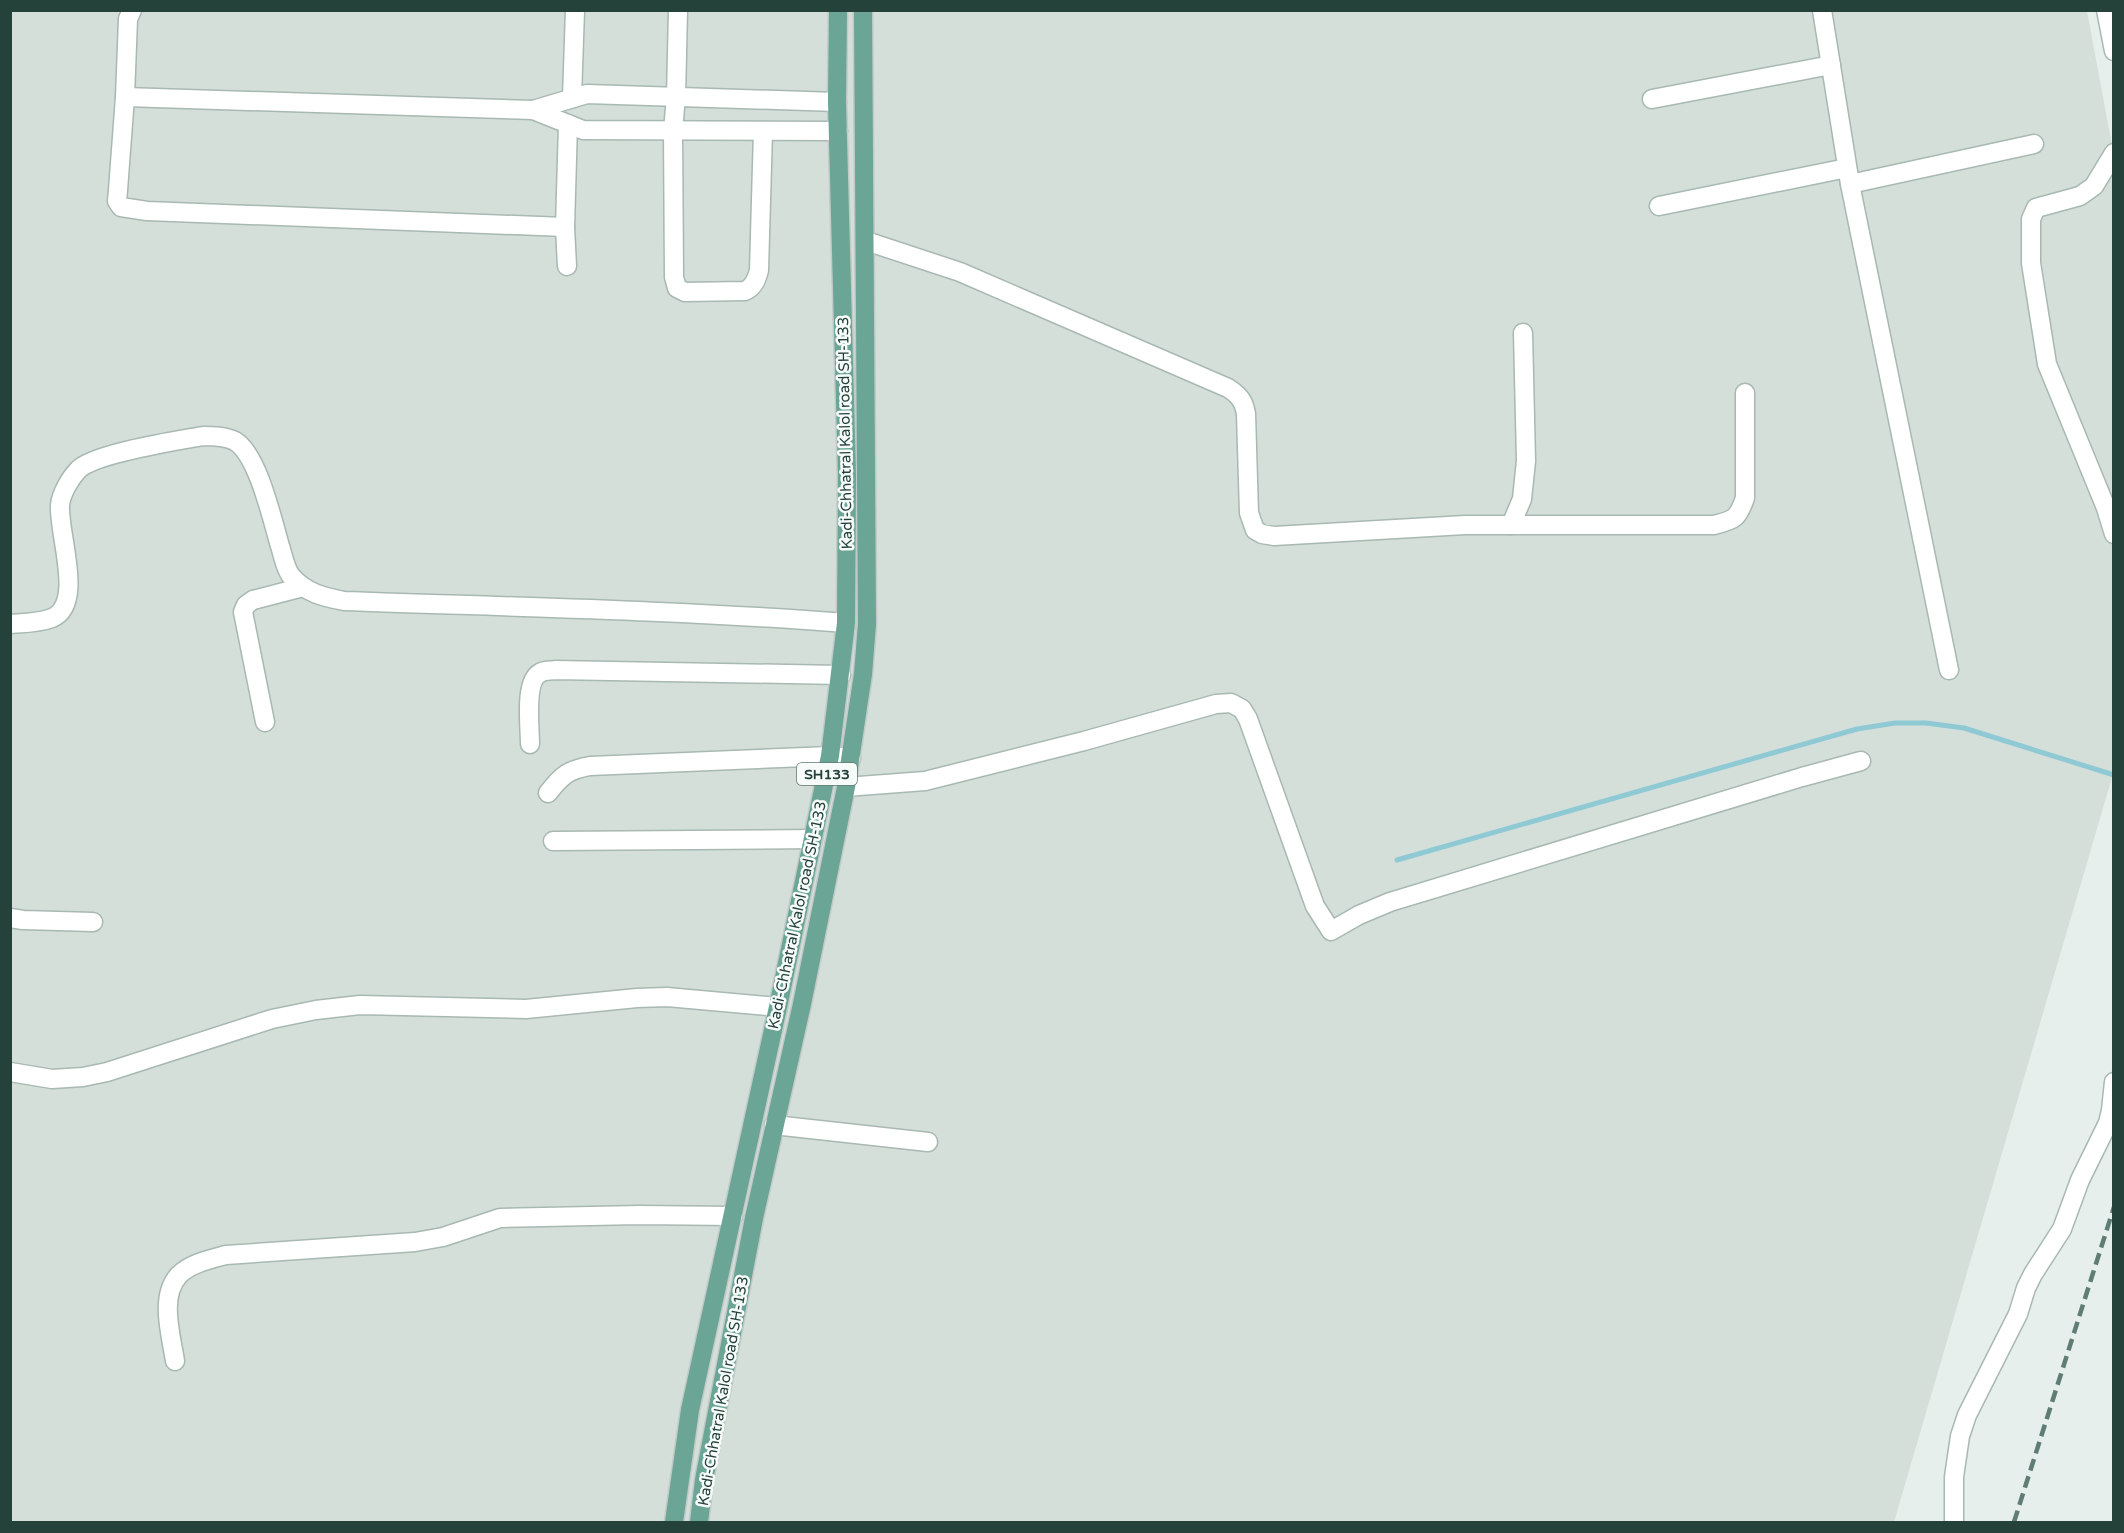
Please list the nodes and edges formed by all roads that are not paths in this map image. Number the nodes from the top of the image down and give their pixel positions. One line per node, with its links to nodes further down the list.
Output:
1 (132, 10): 10 (street)
2 (575, 10): 12 (street)
3 (678, 10): 11 (street)
4 (838, 10): 14 (main road, Kadi-Chhatral Kalol road SH-133 / SH133)
5 (863, 10): 25 (main road, Kadi-Chhatral Kalol road SH-133 / SH133)
6 (2106, 10): 8 (street)
7 (1822, 11): 9 (street)
8 (2114, 51)
9 (1831, 65): 13 (street); 22 (street)
10 (125, 97): 15 (street); 24 (street)
11 (676, 97): 12 (street); 14 (street); 17 (street)
12 (572, 98): 15 (street)
13 (1652, 99)
14 (837, 102): 19 (main road, Kadi-Chhatral Kalol road SH-133 / SH133)
15 (534, 110): 16 (street)
16 (568, 124): 17 (street); 24 (street)
17 (672, 130): 18 (street); 18 (street)
18 (763, 131): 19 (street)
19 (838, 131): 32 (main road, Kadi-Chhatral Kalol road SH-133 / SH133)
20 (2034, 144): 22 (street)
21 (2114, 153): 30 (street)
22 (1848, 176): 23 (street); 34 (street)
23 (1659, 206)
24 (565, 227): 26 (street)
25 (866, 241): 29 (street); 39 (main road, Kadi-Chhatral Kalol road SH-133 / SH133)
26 (567, 266)
27 (1523, 333): 29 (street)
28 (1745, 393): 29 (street)
29 (1510, 525)
30 (2114, 534)
31 (303, 587): 32 (street); 33 (street); 36 (street)
32 (846, 623): 35 (main road, Kadi-Chhatral Kalol road SH-133 / SH133)
33 (10, 624)
34 (1949, 670)
35 (841, 675): 37 (street); 38 (main road, Kadi-Chhatral Kalol road SH-133 / SH133)
36 (265, 722)
37 (531, 744)
38 (830, 756): 39 (street); 42 (street); 43 (main road, Kadi-Chhatral Kalol road SH-133 / SH133)
39 (851, 758): 41 (main road, Kadi-Chhatral Kalol road SH-133 / SH133)
40 (1861, 761): 41 (street)
41 (846, 787): 50 (main road, Kadi-Chhatral Kalol road SH-133 / SH133)
42 (548, 793)
43 (813, 839): 44 (street); 47 (main road, Kadi-Chhatral Kalol road SH-133 / SH133)
44 (553, 841)
45 (10, 918): 46 (street)
46 (93, 922)
47 (778, 1007): 48 (street); 52 (main road, Kadi-Chhatral Kalol road SH-133 / SH133)
48 (10, 1072)
49 (2114, 1082): 56 (street)
50 (774, 1125): 51 (street); 55 (main road, Kadi-Chhatral Kalol road SH-133 / SH133)
51 (928, 1142)
52 (733, 1216): 53 (street); 54 (main road, Kadi-Chhatral Kalol road SH-133 / SH133)
53 (175, 1361)
54 (674, 1522)
55 (699, 1522)
56 (1954, 1522)

